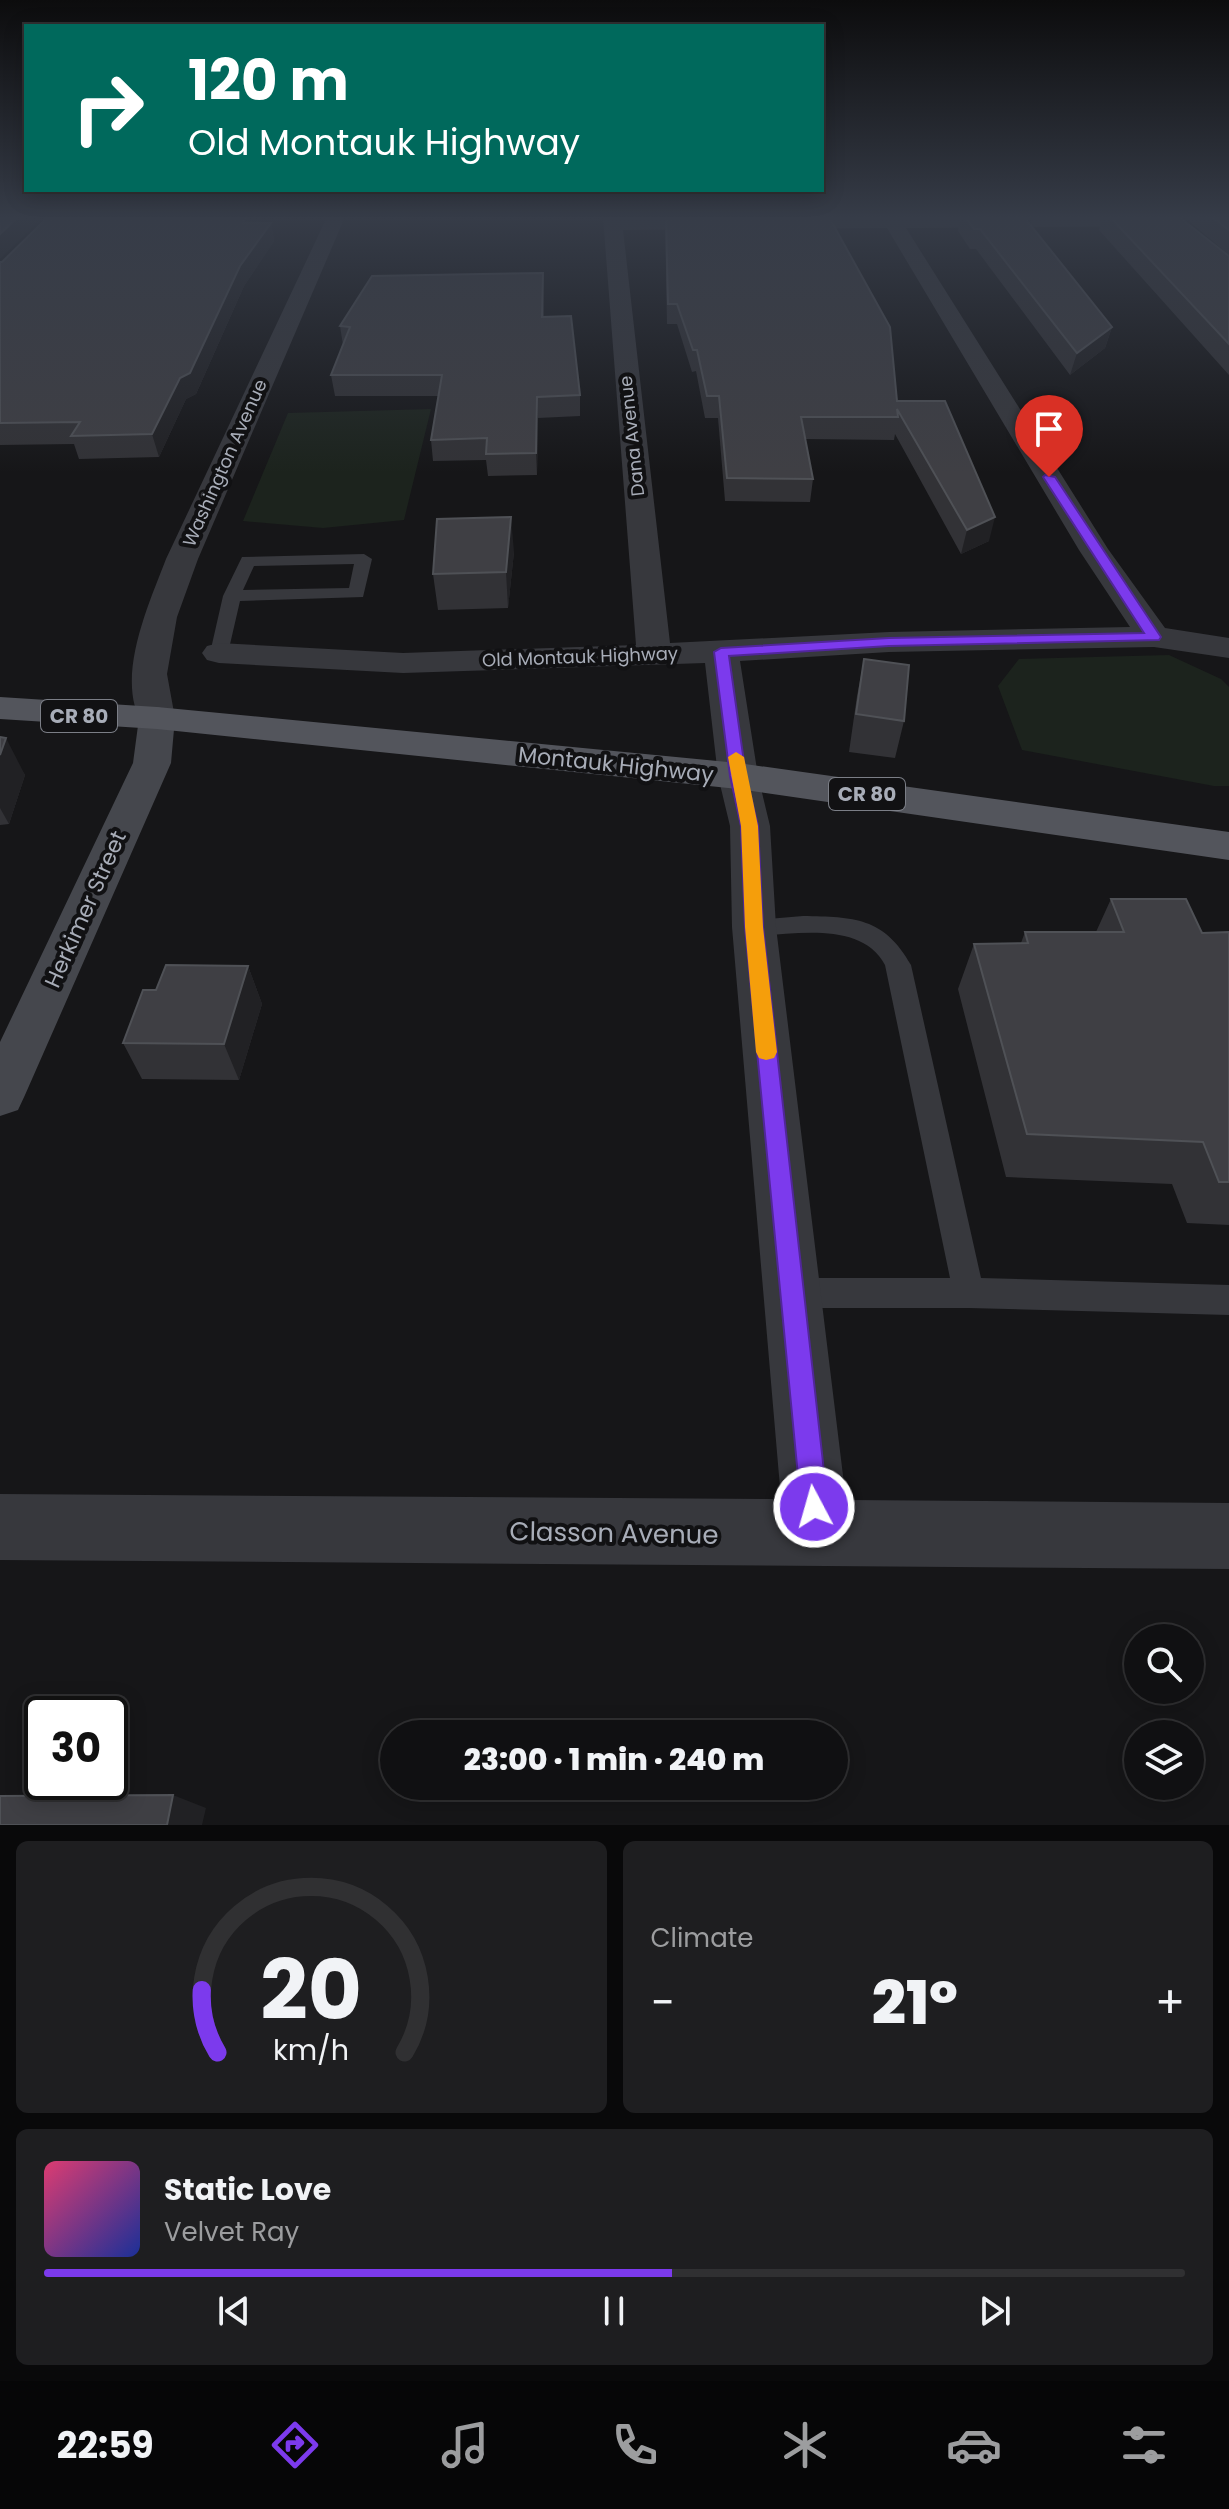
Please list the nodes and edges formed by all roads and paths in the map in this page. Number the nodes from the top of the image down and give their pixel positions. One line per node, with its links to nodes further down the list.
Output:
1 (298, 302): 11 (street, Washington Avenue)
2 (620, 302): 9 (street, Dana Avenue)
3 (942, 302): 5 (street)
4 (232, 596): 4 (lane); 8 (lane)
5 (1154, 637): 6 (street, Old Montauk Highway); 7 (street, Old Montauk Highway)
6 (1229, 648)
7 (721, 652): 9 (street, Old Montauk Highway); 12 (street)
8 (219, 653): 9 (street, Old Montauk Highway)
9 (654, 654)
10 (0, 708): 11 (main road, Montauk Highway / CR 80)
11 (157, 718): 12 (main road, Montauk Highway / CR 80); 15 (main road, Herkimer Street)
12 (738, 776): 13 (main road, Montauk Highway / CR 80); 14 (street)
13 (1229, 846)
14 (754, 927): 16 (street); 17 (lane)
15 (0, 1095)
16 (791, 1293): 17 (lane); 20 (street)
17 (969, 1293): 18 (lane)
18 (1229, 1300)
19 (0, 1527): 20 (street, Classon Avenue)
20 (817, 1535): 21 (street, Classon Avenue)
21 (1229, 1536)

